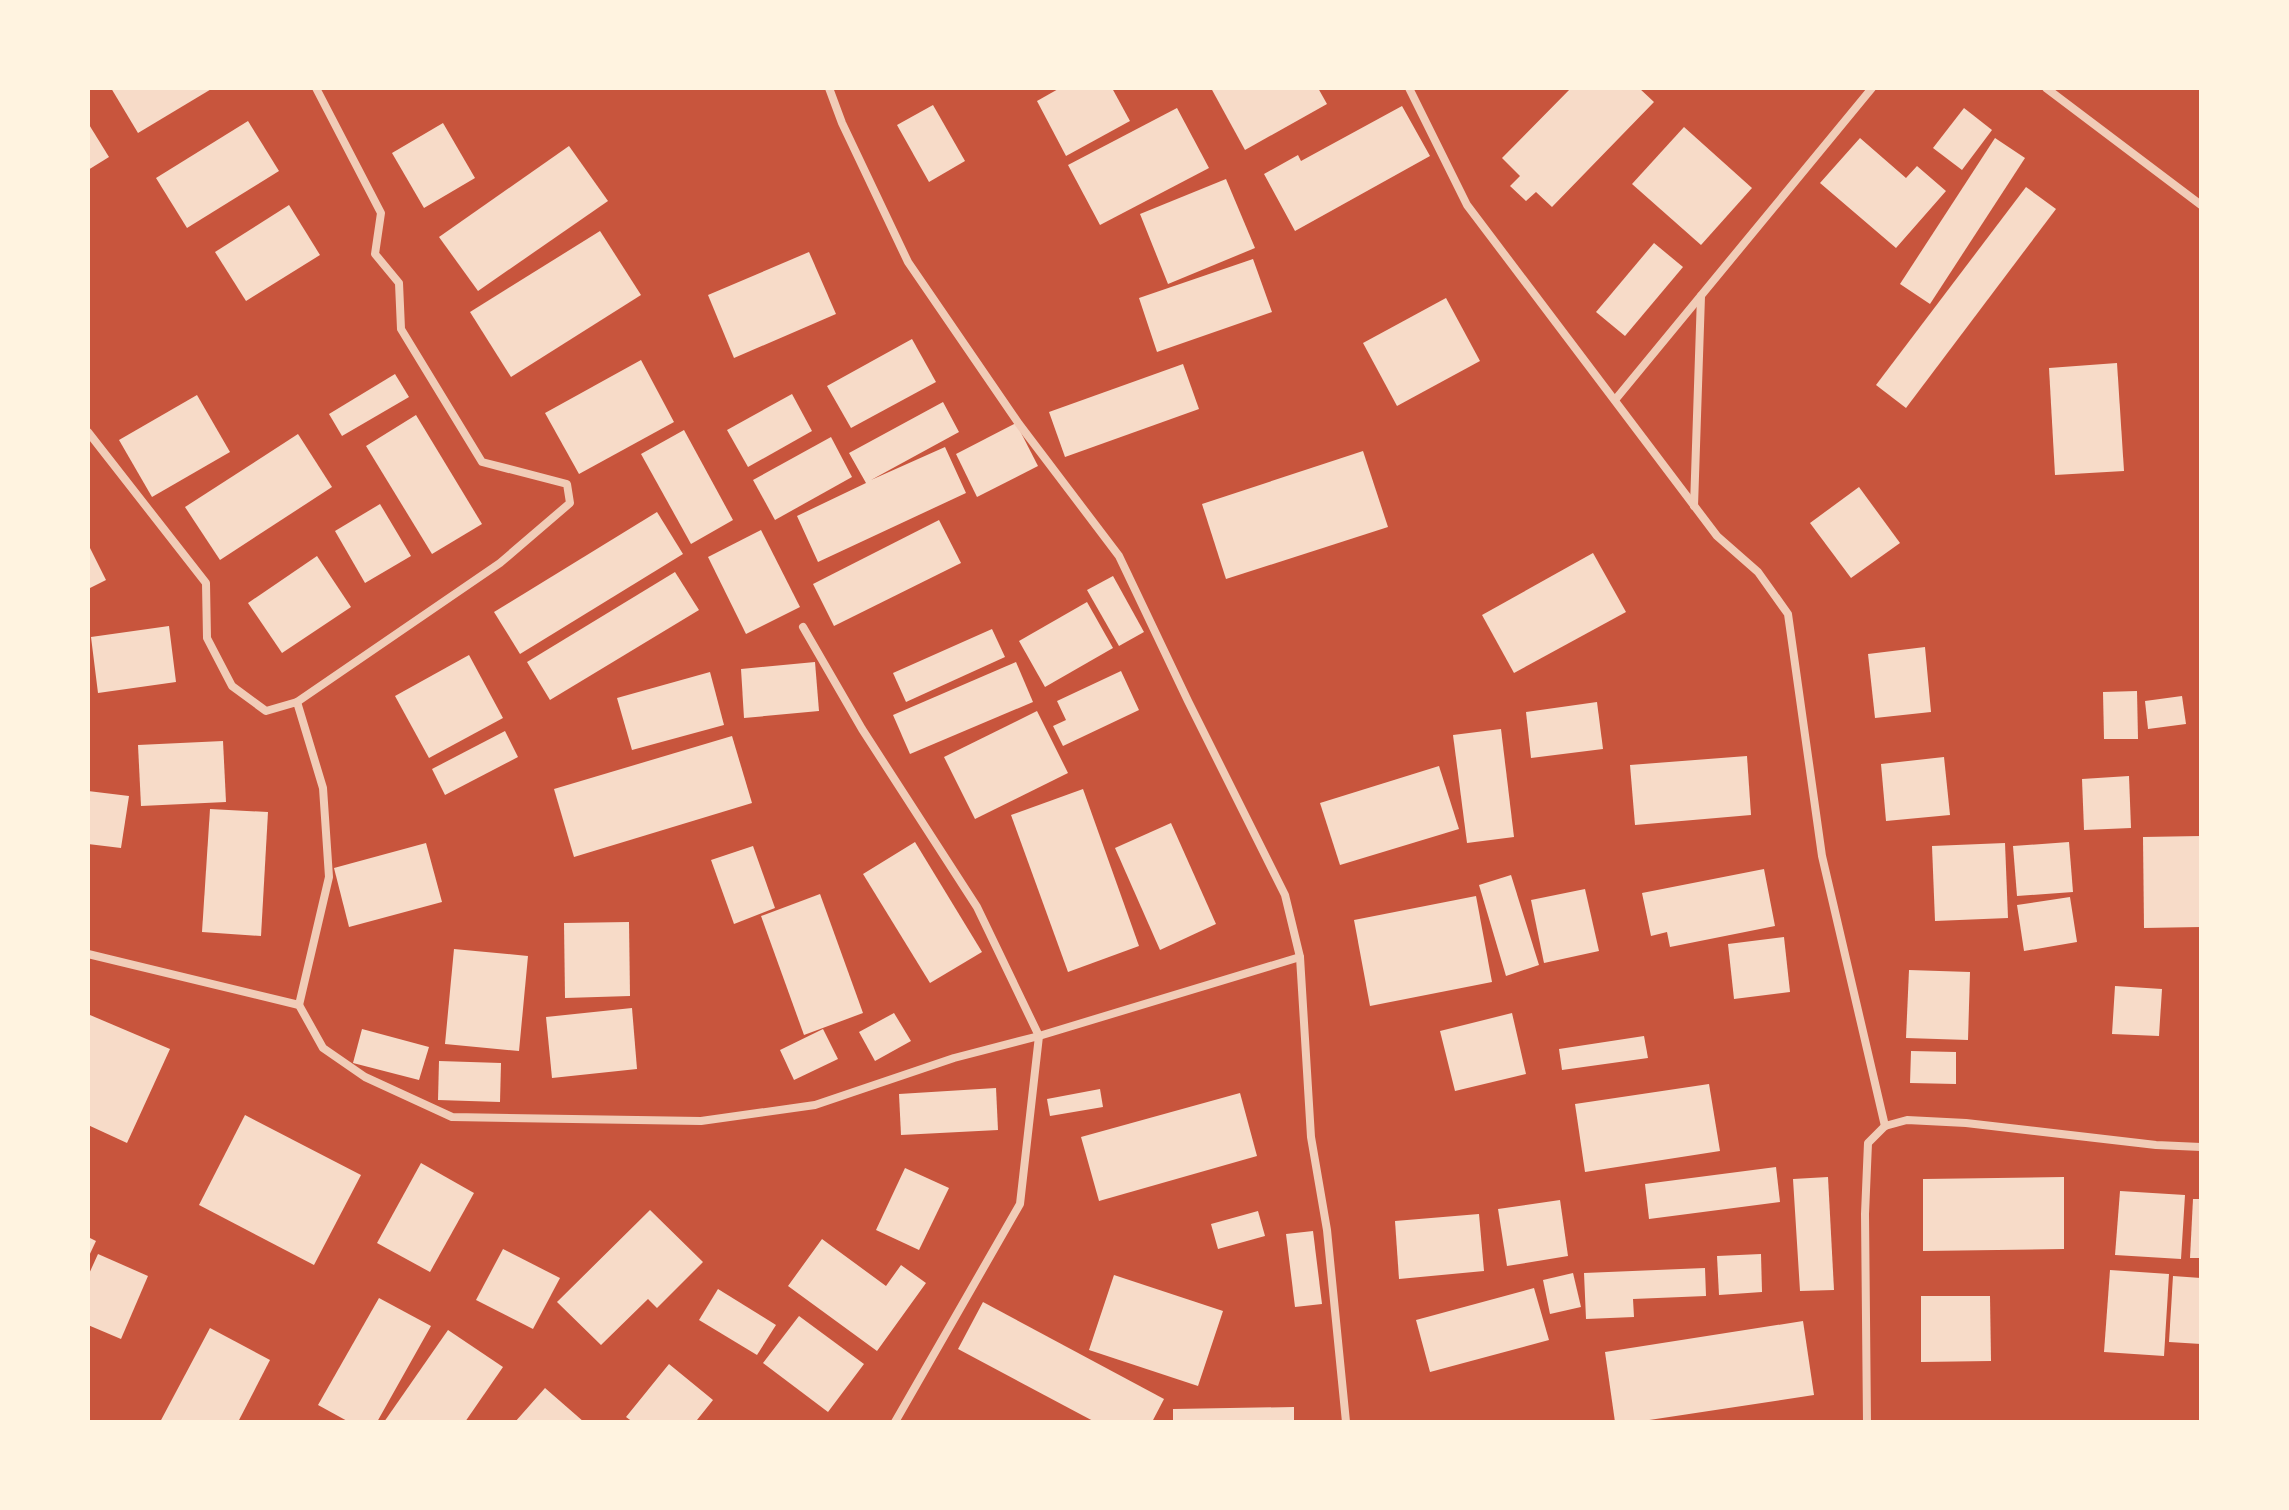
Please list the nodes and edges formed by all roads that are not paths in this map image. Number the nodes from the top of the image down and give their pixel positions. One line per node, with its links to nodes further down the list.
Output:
1 (316, 88): 12 (street)
2 (829, 88): 14 (street)
3 (1409, 88): 8 (street)
4 (1872, 88): 7 (street)
5 (2046, 88): 6 (street)
6 (2201, 205)
7 (1701, 295): 8 (street); 10 (street)
8 (1615, 400): 10 (street)
9 (88, 432): 12 (street)
10 (1694, 506): 17 (street)
11 (803, 627): 16 (street)
12 (297, 702): 15 (street)
13 (88, 954): 15 (street)
14 (1300, 957): 16 (street); 20 (street)
15 (299, 1005): 16 (street)
16 (1039, 1036): 19 (street)
17 (1885, 1126): 18 (street); 21 (street)
18 (2201, 1147)
19 (895, 1422)
20 (1346, 1422)
21 (1867, 1422)

